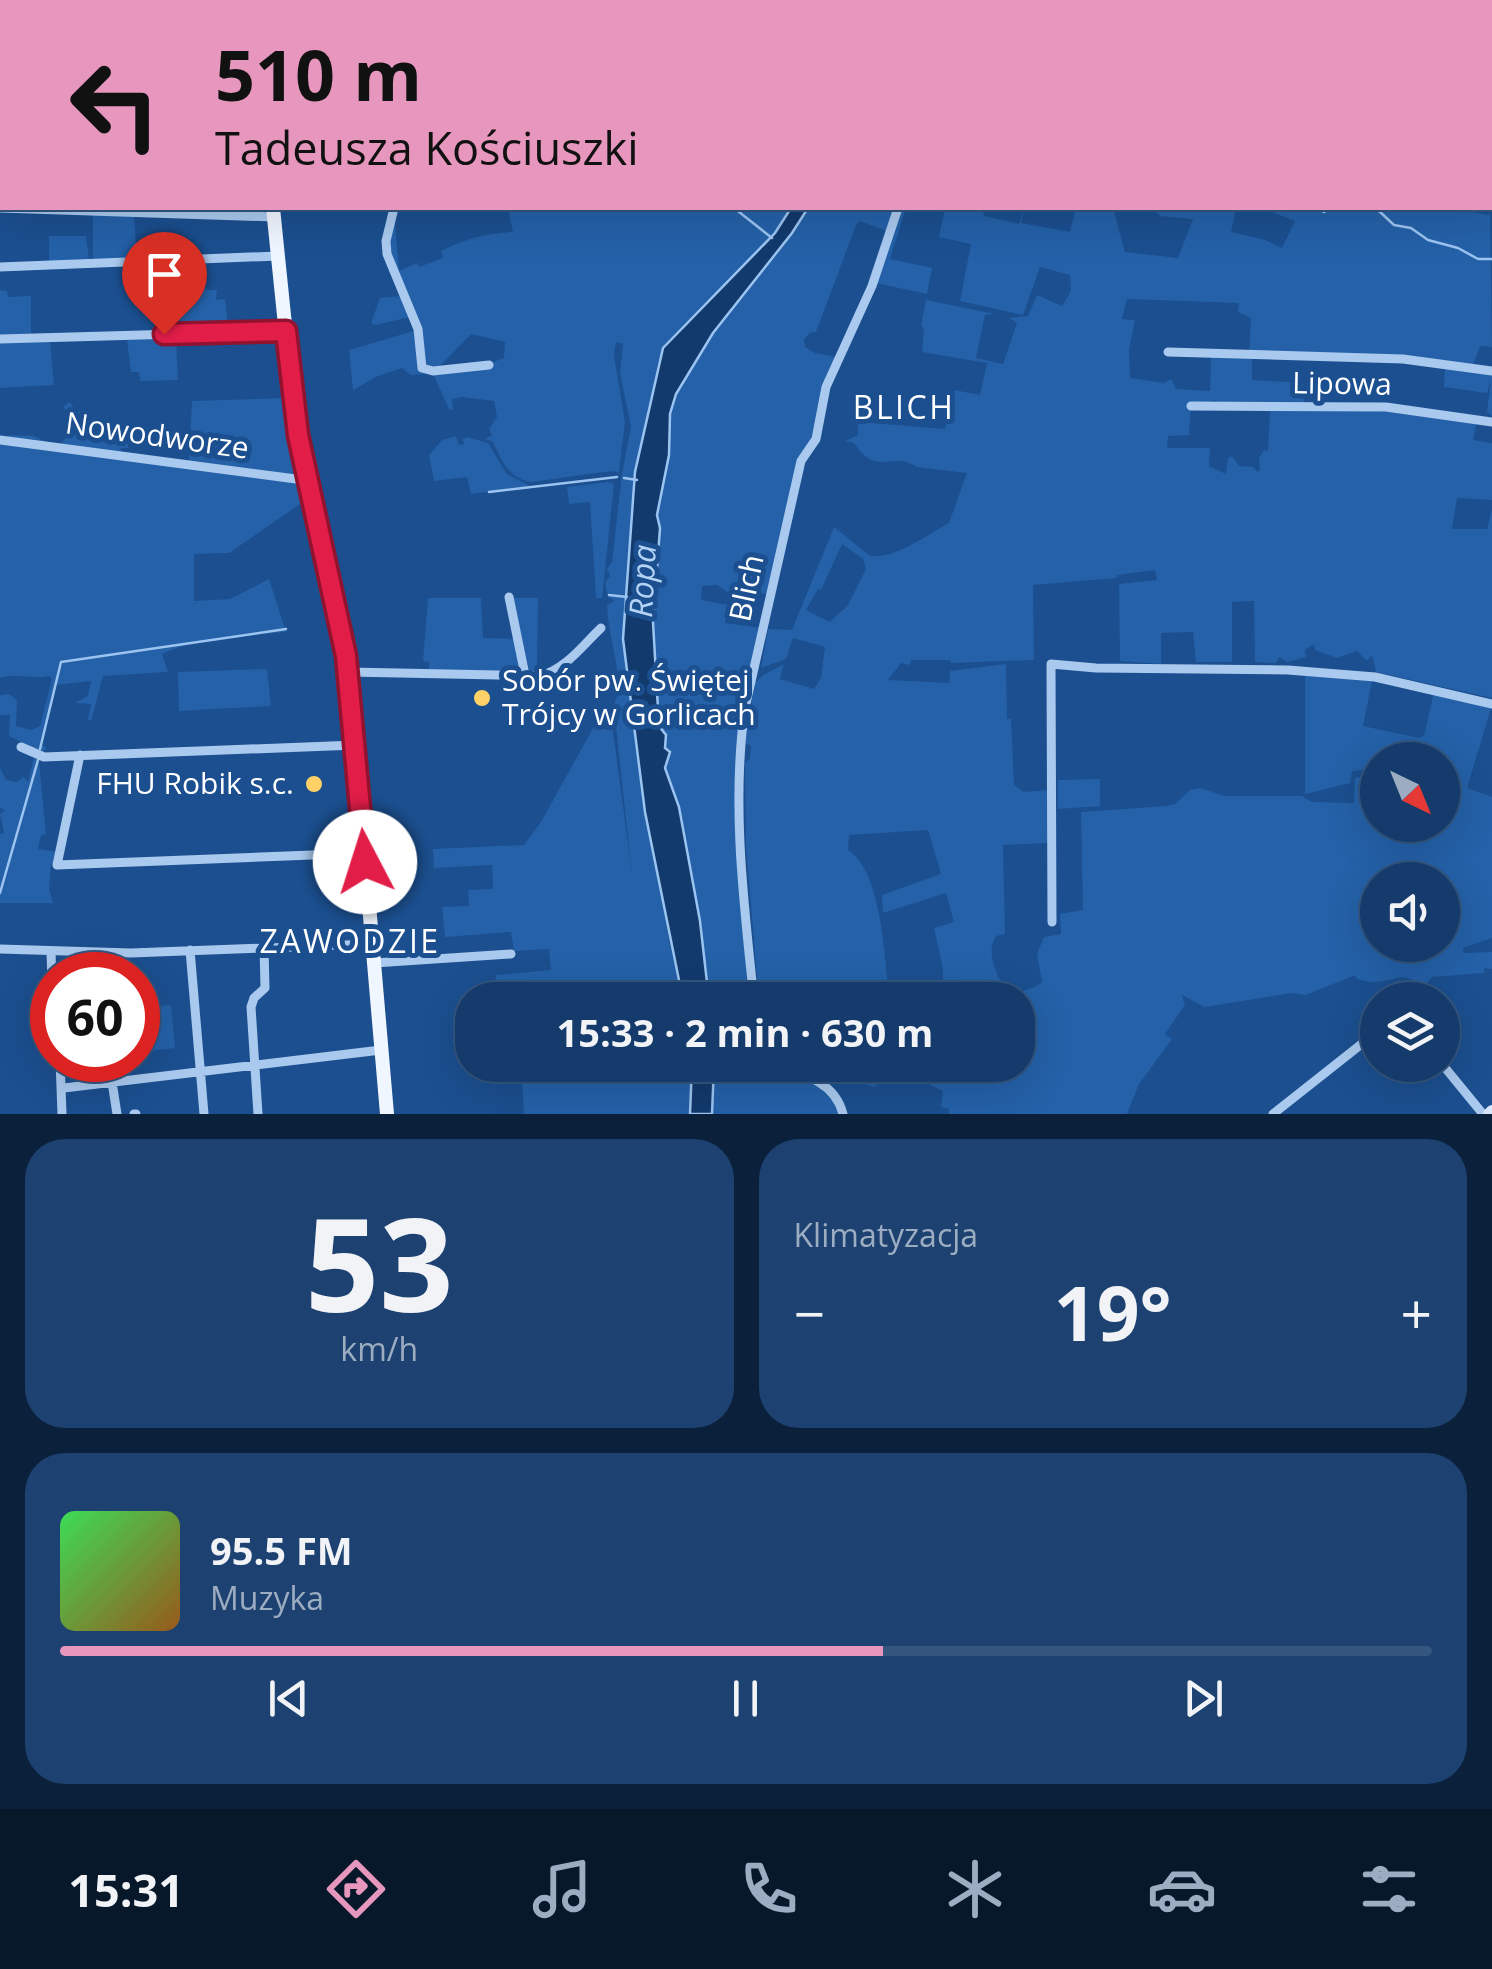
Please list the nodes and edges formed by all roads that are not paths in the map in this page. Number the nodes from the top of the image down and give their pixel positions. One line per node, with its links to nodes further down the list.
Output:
1 (137, 210): 4 (street)
2 (394, 210): 10 (street)
3 (897, 210): 33 (street, Blich)
4 (274, 212): 5 (main road)
5 (278, 256): 6 (street); 7 (main road)
6 (0, 267)
7 (286, 331): 8 (street); 15 (main road)
8 (0, 339)
9 (1168, 352): 11 (street)
10 (489, 364)
11 (1492, 371)
12 (1191, 406): 13 (street, Lipowa)
13 (1492, 422)
14 (0, 440): 15 (street, Nowodworze)
15 (307, 477): 18 (main road)
16 (508, 598): 19 (street)
17 (600, 628): 19 (street)
18 (349, 672): 19 (street); 21 (main road)
19 (525, 675)
20 (1492, 704): 25 (street)
21 (356, 746): 23 (street); 24 (main road)
22 (21, 747): 23 (street)
23 (80, 756): 24 (street)
24 (364, 853): 26 (main road)
25 (1052, 922)
26 (372, 944): 27 (street); 32 (main road)
27 (264, 947): 29 (street); 36 (street)
28 (0, 949): 30 (street)
29 (190, 950): 30 (street); 37 (street)
30 (51, 951)
31 (511, 954): 32 (street)
32 (374, 962): 35 (main road)
33 (753, 982)
34 (1360, 1045): 51 (street)
35 (381, 1050): 36 (street); 49 (main road)
36 (256, 1065): 37 (street); 48 (street)
37 (200, 1072): 38 (street); 47 (street)
38 (160, 1077)
39 (63, 1082): 43 (street)
40 (112, 1082): 43 (street); 46 (street)
41 (822, 1082): 50 (street)
42 (1459, 1082): 44 (street)
43 (64, 1088): 45 (street)
44 (1488, 1113)
45 (62, 1114)
46 (117, 1114)
47 (204, 1114)
48 (258, 1114)
49 (386, 1114)
50 (843, 1114)
51 (1273, 1114)

